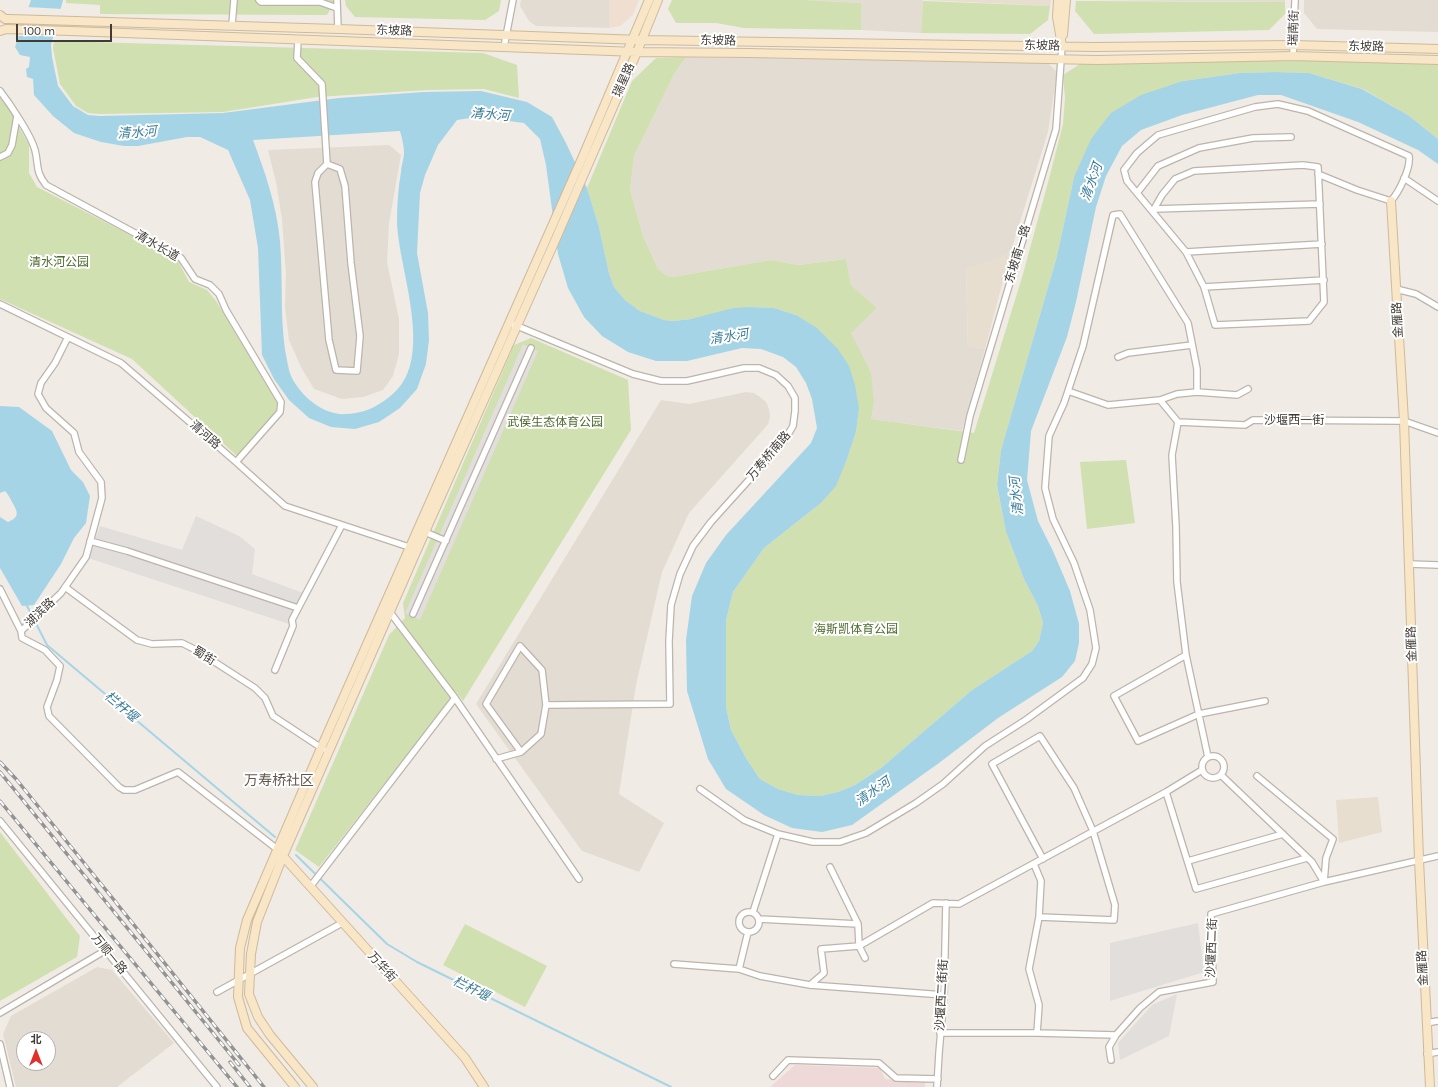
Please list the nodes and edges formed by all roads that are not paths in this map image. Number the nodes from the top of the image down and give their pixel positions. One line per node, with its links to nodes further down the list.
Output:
1 (234, 0): 14 (street)
2 (259, 0): 10 (street)
3 (337, 0): 11 (street)
4 (513, 0): 18 (street)
5 (649, 0): 19 (street, 瑞星路)
6 (658, 0): 21 (street, 瑞星路)
7 (1058, 0): 23 (street)
8 (1066, 0): 23 (street)
9 (1295, 0): 22 (street, 瑞南街)
10 (320, 1): 11 (street)
11 (337, 8): 15 (street)
12 (0, 15): 13 (street, 东坡路)
13 (10, 19): 14 (street, 东坡路); 16 (street)
14 (232, 26): 15 (street, 东坡路)
15 (338, 29): 18 (street, 东坡路)
16 (12, 30): 17 (street, 东坡路); 20 (street, 东坡路)
17 (0, 31)
18 (506, 36): 19 (street, 东坡路); 24 (street)
19 (631, 39): 21 (street, 东坡路); 26 (street, 瑞星路)
20 (298, 40): 24 (street, 东坡路); 36 (street)
21 (642, 40): 23 (street, 东坡路); 27 (street, 瑞星路)
22 (1294, 45): 23 (street, 东坡路); 25 (street, 东坡路); 28 (street, 瑞南街)
23 (1062, 46): 29 (street, 东坡南一路)
24 (504, 47): 26 (street, 东坡路)
25 (1438, 49)
26 (627, 51): 27 (street, 东坡路); 35 (street, 瑞星路)
27 (637, 52): 29 (street, 东坡路); 35 (street, 瑞星路)
28 (1293, 56): 29 (street, 东坡路); 30 (street, 东坡路)
29 (1061, 59): 62 (street, 东坡南一路)
30 (1438, 60)
31 (0, 91): 32 (street, 清水长道)
32 (17, 116): 34 (street); 63 (street, 清水长道)
33 (1291, 137): 39 (street)
34 (0, 157)
35 (586, 158): 50 (street); 50 (street)
36 (327, 164): 36 (street)
37 (1318, 174): 40 (street); 42 (street); 42 (street)
38 (1404, 178): 39 (street); 40 (street); 41 (street)
39 (1137, 193): 44 (street)
40 (1391, 201): 47 (street, 金雁路)
41 (1438, 201)
42 (1320, 204): 43 (street)
43 (1322, 244): 44 (street); 45 (street)
44 (1186, 252): 46 (street)
45 (1324, 280): 46 (street); 46 (street)
46 (1204, 287)
47 (1396, 289): 49 (street); 59 (street, 金雁路)
48 (0, 304): 51 (street, 清河路)
49 (1438, 307)
50 (513, 324): 65 (street); 68 (street); 81 (street, 万寿桥南路)
51 (68, 337): 63 (street, 清河路); 66 (street, 湖滨路)
52 (1192, 346): 54 (street); 56 (street); 57 (street)
53 (531, 348): 67 (street)
54 (1118, 357)
55 (1248, 389): 57 (street)
56 (1068, 391): 58 (street); 94 (street)
57 (1197, 392): 58 (street)
58 (1160, 400): 60 (street)
59 (1404, 421): 60 (street, 沙堰西一街); 61 (street, 沙堰西一街); 69 (street, 金雁路)
60 (1178, 422): 77 (street)
61 (1438, 433)
62 (960, 460)
63 (236, 462): 64 (street, 清河路)
64 (342, 525): 68 (street, 清河路); 73 (street)
65 (425, 532): 67 (street); 68 (street)
66 (90, 541): 71 (street, 湖滨路); 73 (street)
67 (446, 541): 75 (street)
68 (413, 549): 74 (street)
69 (1409, 564): 70 (street); 100 (street, 金雁路)
70 (1438, 565)
71 (65, 587): 76 (street, 湖滨路); 83 (street, 蜀街)
72 (0, 589): 76 (street)
73 (298, 608): 78 (street)
74 (387, 609): 79 (street); 83 (street)
75 (413, 614)
76 (21, 631): 96 (street, 湖滨路)
77 (1186, 655): 82 (street); 82 (street)
78 (275, 670)
79 (455, 698): 86 (street); 106 (street)
80 (1265, 701): 82 (street)
81 (546, 705): 84 (street); 84 (street)
82 (1199, 714): 85 (street)
83 (325, 750): 96 (street)
84 (521, 752): 86 (street)
85 (1208, 757): 87 (street); 88 (street)
86 (496, 758): 104 (street)
87 (1202, 770): 88 (street); 91 (street)
88 (1221, 775): 95 (street)
89 (1257, 776): 105 (street)
90 (700, 789): 94 (street)
91 (1166, 792): 93 (street); 101 (street)
92 (0, 821): 115 (street, 万顺一路)
93 (1093, 832): 99 (street); 99 (street); 109 (street)
94 (778, 834): 108 (street)
95 (1283, 834): 98 (street); 101 (street)
96 (280, 852): 106 (street, 万华街); 119 (street); 120 (street)
97 (1438, 856): 100 (street, 沙堰西二街)
98 (1307, 858): 101 (street); 105 (street)
99 (1043, 859): 102 (street)
100 (1419, 860): 105 (street, 沙堰西二街); 126 (street, 金雁路)
101 (1188, 861)
102 (1034, 864): 107 (street); 109 (street)
103 (830, 867): 112 (street)
104 (579, 879)
105 (1324, 882): 129 (street, 沙堰西二街)
106 (310, 887): 111 (street, 万华街)
107 (946, 903): 114 (street); 123 (street, 沙堰西二街街)
108 (753, 912): 110 (street); 113 (street)
109 (1039, 917): 127 (street)
110 (759, 919): 112 (street); 113 (street)
111 (342, 923): 119 (street); 140 (street, 万华街)
112 (858, 924): 114 (street)
113 (748, 932): 118 (street)
114 (859, 946): 116 (street); 121 (street)
115 (106, 950): 124 (street); 137 (street, 万顺一路)
116 (865, 958)
117 (674, 964): 118 (street)
118 (739, 969): 121 (street)
119 (250, 974): 120 (street); 139 (street)
120 (239, 980): 122 (street); 138 (street)
121 (810, 986): 123 (street)
122 (217, 992)
123 (944, 995): 128 (street, 沙堰西二街街)
124 (0, 1013)
125 (1438, 1020): 126 (street)
126 (1426, 1023): 132 (street, 金雁路)
127 (1037, 1032): 128 (street); 129 (street)
128 (940, 1033): 135 (street, 沙堰西二街街)
129 (1116, 1035): 133 (street, 沙堰西二街)
130 (0, 1044): 136 (street)
131 (1438, 1052): 132 (street)
132 (1427, 1054): 142 (street, 金雁路)
133 (1111, 1060)
134 (773, 1076): 135 (street)
135 (938, 1079): 141 (street, 沙堰西二街街)
136 (10, 1087)
137 (217, 1087)
138 (295, 1087)
139 (313, 1087)
140 (484, 1087)
141 (938, 1087)
142 (1430, 1087)

